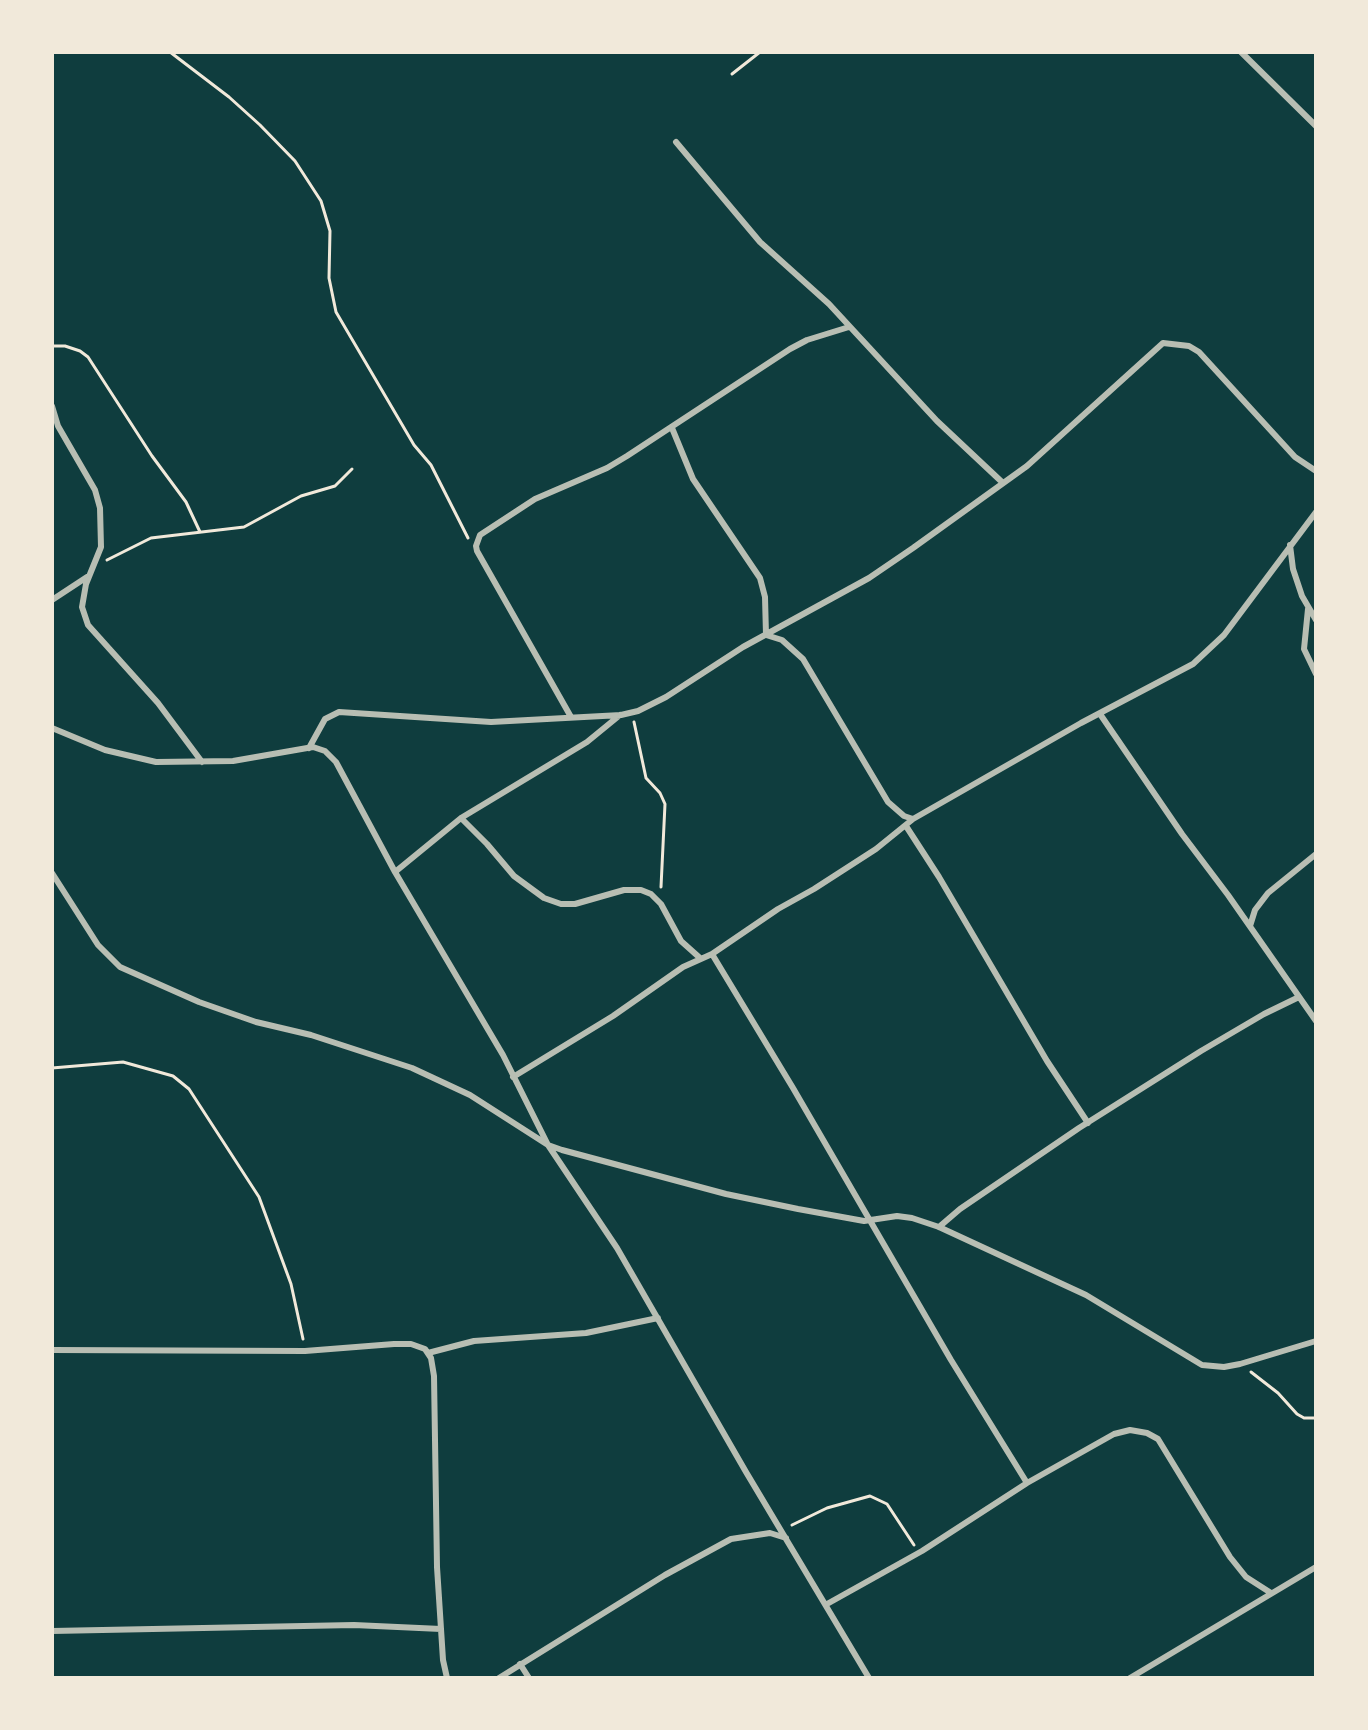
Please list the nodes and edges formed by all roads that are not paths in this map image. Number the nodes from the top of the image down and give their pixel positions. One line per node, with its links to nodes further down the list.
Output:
1 (1241, 52): 2 (street)
2 (1316, 126)
3 (676, 142): 4 (street)
4 (849, 327): 6 (street); 8 (street)
5 (52, 406): 11 (street)
6 (672, 428): 15 (street); 19 (street)
7 (1316, 471): 8 (street)
8 (1003, 483): 15 (street)
9 (1316, 512): 10 (street)
10 (1290, 544): 13 (street); 17 (street)
11 (88, 577): 12 (street); 22 (street)
12 (52, 600)
13 (1308, 608): 14 (street); 16 (street)
14 (1316, 620)
15 (766, 634): 18 (street); 24 (street)
16 (1316, 674)
17 (1101, 714): 24 (street); 29 (street)
18 (621, 715): 19 (street); 23 (street)
19 (571, 717): 21 (street)
20 (52, 728): 22 (street)
21 (309, 748): 22 (street); 27 (street)
22 (202, 762)
23 (460, 818): 27 (street); 31 (street)
24 (914, 819): 25 (street)
25 (906, 826): 30 (street); 35 (street)
26 (1316, 854): 29 (street)
27 (395, 872): 34 (street)
28 (52, 873): 36 (street)
29 (1250, 926): 32 (street)
30 (712, 954): 31 (street); 37 (street)
31 (700, 958): 34 (street)
32 (1299, 997): 33 (street); 35 (street)
33 (1316, 1021)
34 (513, 1077): 36 (street)
35 (1088, 1123): 38 (street)
36 (548, 1145): 37 (street); 39 (street)
37 (871, 1222): 38 (street); 43 (street)
38 (939, 1227): 40 (street)
39 (658, 1318): 42 (street); 44 (street)
40 (1316, 1341)
41 (52, 1350): 42 (street)
42 (428, 1353): 48 (street)
43 (1027, 1483): 46 (street); 47 (street)
44 (787, 1539): 47 (street); 50 (street)
45 (1316, 1567): 46 (street)
46 (1271, 1593): 55 (street)
47 (827, 1604): 54 (street)
48 (441, 1629): 49 (street); 51 (street)
49 (52, 1631)
50 (520, 1664): 52 (street); 53 (street)
51 (447, 1677)
52 (499, 1677)
53 (529, 1677)
54 (869, 1677)
55 (1130, 1677)

